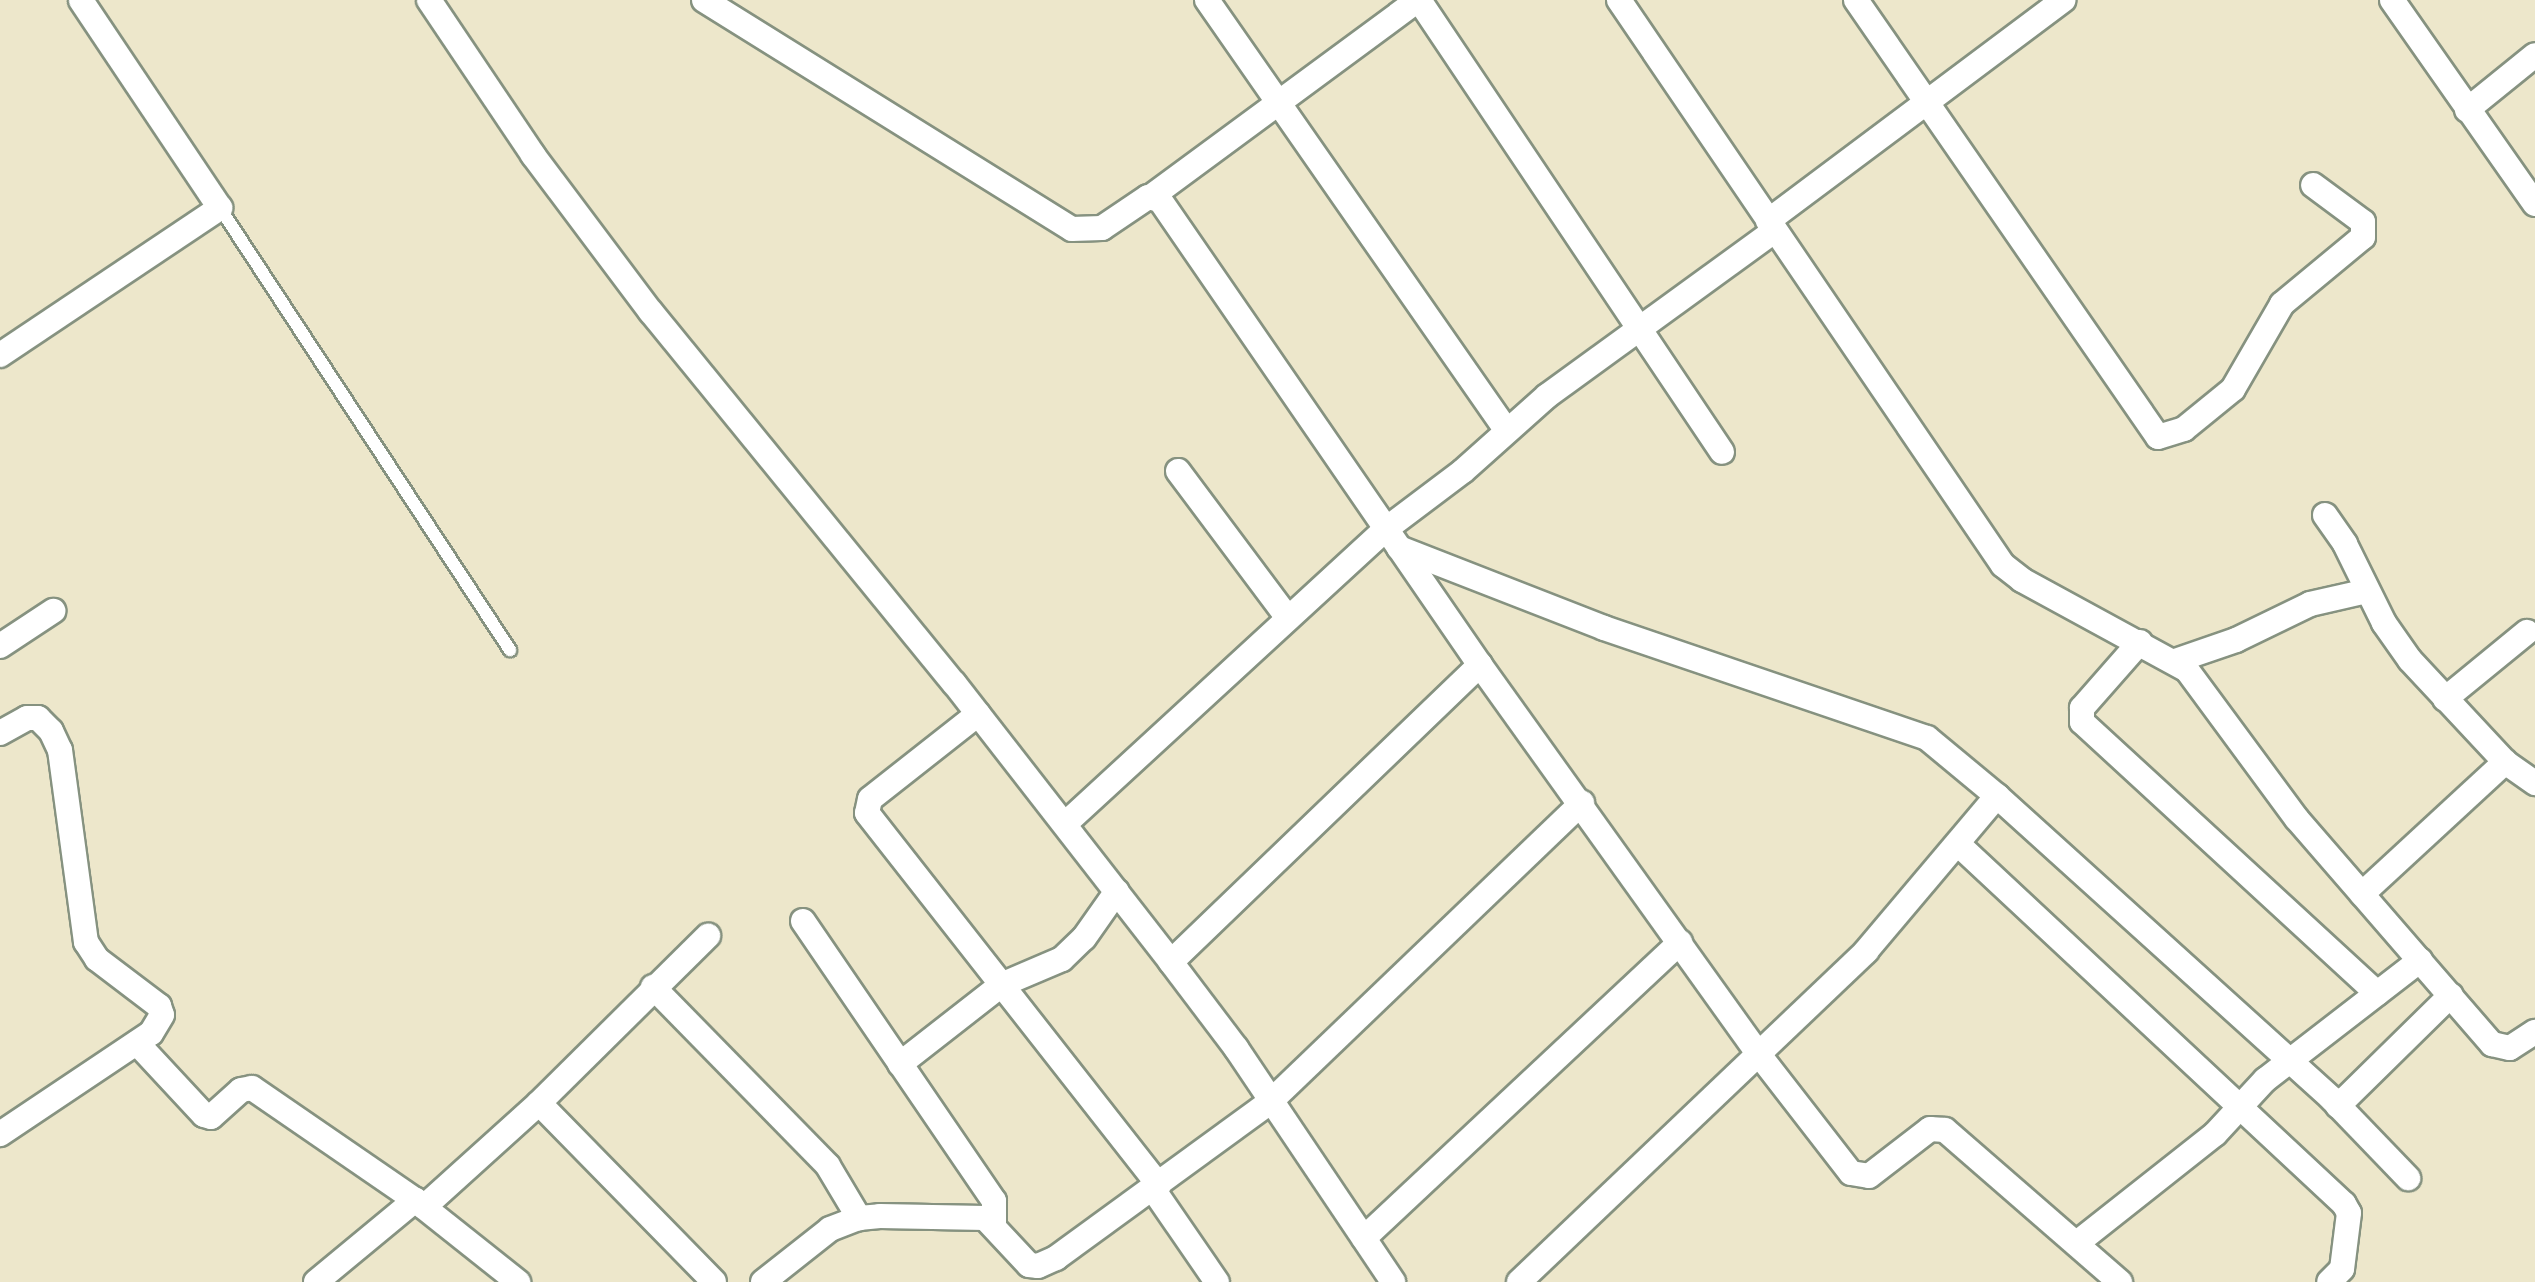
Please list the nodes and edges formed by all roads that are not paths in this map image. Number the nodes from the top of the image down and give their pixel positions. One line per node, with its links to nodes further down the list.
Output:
1 (81, 0): 17 (street)
2 (429, 0): 36 (street)
3 (704, 0): 15 (street)
4 (1207, 0): 11 (street)
5 (1419, 0): 11 (street); 19 (street)
6 (1619, 0): 18 (street)
7 (1856, 0): 12 (street)
8 (2063, 0): 12 (street)
9 (2392, 0): 13 (street)
10 (2535, 55): 13 (street)
11 (1276, 103): 15 (street); 21 (street)
12 (1927, 104): 14 (street); 18 (street)
13 (2467, 110): 16 (street)
14 (2313, 185)
15 (1152, 196): 25 (street)
16 (2535, 204)
17 (220, 208): 20 (street); 32 (lane)
18 (1771, 226): 19 (street); 30 (street)
19 (1641, 328): 21 (street); 22 (street)
20 (0, 355)
21 (1507, 431): 25 (street)
22 (1722, 452)
23 (1178, 471): 28 (street)
24 (2325, 515): 26 (street)
25 (1393, 539): 28 (street); 34 (street); 40 (street)
26 (2367, 591): 33 (street); 35 (street)
27 (53, 611): 31 (street)
28 (1288, 618): 42 (street)
29 (2527, 632): 35 (street)
30 (2140, 642): 33 (street); 53 (street)
31 (0, 646)
32 (510, 650)
33 (2175, 661): 45 (street)
34 (1480, 665): 41 (street); 50 (street)
35 (2445, 699): 38 (street)
36 (978, 714): 42 (street); 51 (street)
37 (0, 733): 56 (street)
38 (2505, 762): 39 (street); 45 (street)
39 (2535, 783)
40 (1997, 796): 43 (street); 59 (street)
41 (1581, 803): 48 (street); 60 (street)
42 (1065, 824): 44 (street)
43 (1959, 845): 57 (street); 62 (street)
44 (1117, 891): 50 (street); 51 (street)
45 (2362, 894): 49 (street)
46 (803, 921): 58 (street)
47 (708, 936): 52 (street)
48 (1680, 942): 57 (street); 70 (street)
49 (2420, 960): 53 (street); 54 (street)
50 (1171, 962): 60 (street)
51 (1001, 985): 58 (street); 66 (street)
52 (653, 987): 61 (street); 68 (street)
53 (2377, 993): 59 (street)
54 (2451, 995): 55 (street); 63 (street)
55 (2535, 1032)
56 (136, 1043): 64 (street); 67 (street)
57 (1757, 1052): 71 (street); 79 (street)
58 (905, 1060): 69 (street)
59 (2289, 1062): 62 (street); 63 (street)
60 (1271, 1101): 66 (street); 70 (street)
61 (539, 1103): 67 (street); 75 (street)
62 (2241, 1105): 71 (street); 81 (street)
63 (2338, 1106): 65 (street)
64 (0, 1134)
65 (2408, 1178)
66 (1156, 1187): 72 (street); 77 (street)
67 (420, 1203): 73 (street); 74 (street)
68 (859, 1218): 69 (street); 76 (street)
69 (994, 1223): 72 (street)
70 (1364, 1238): 78 (street)
71 (2077, 1243): 80 (street)
72 (1026, 1273)
73 (504, 1278)
74 (316, 1282)
75 (715, 1282)
76 (763, 1282)
77 (1217, 1282)
78 (1393, 1282)
79 (1519, 1282)
80 (2120, 1282)
81 (2329, 1282)

